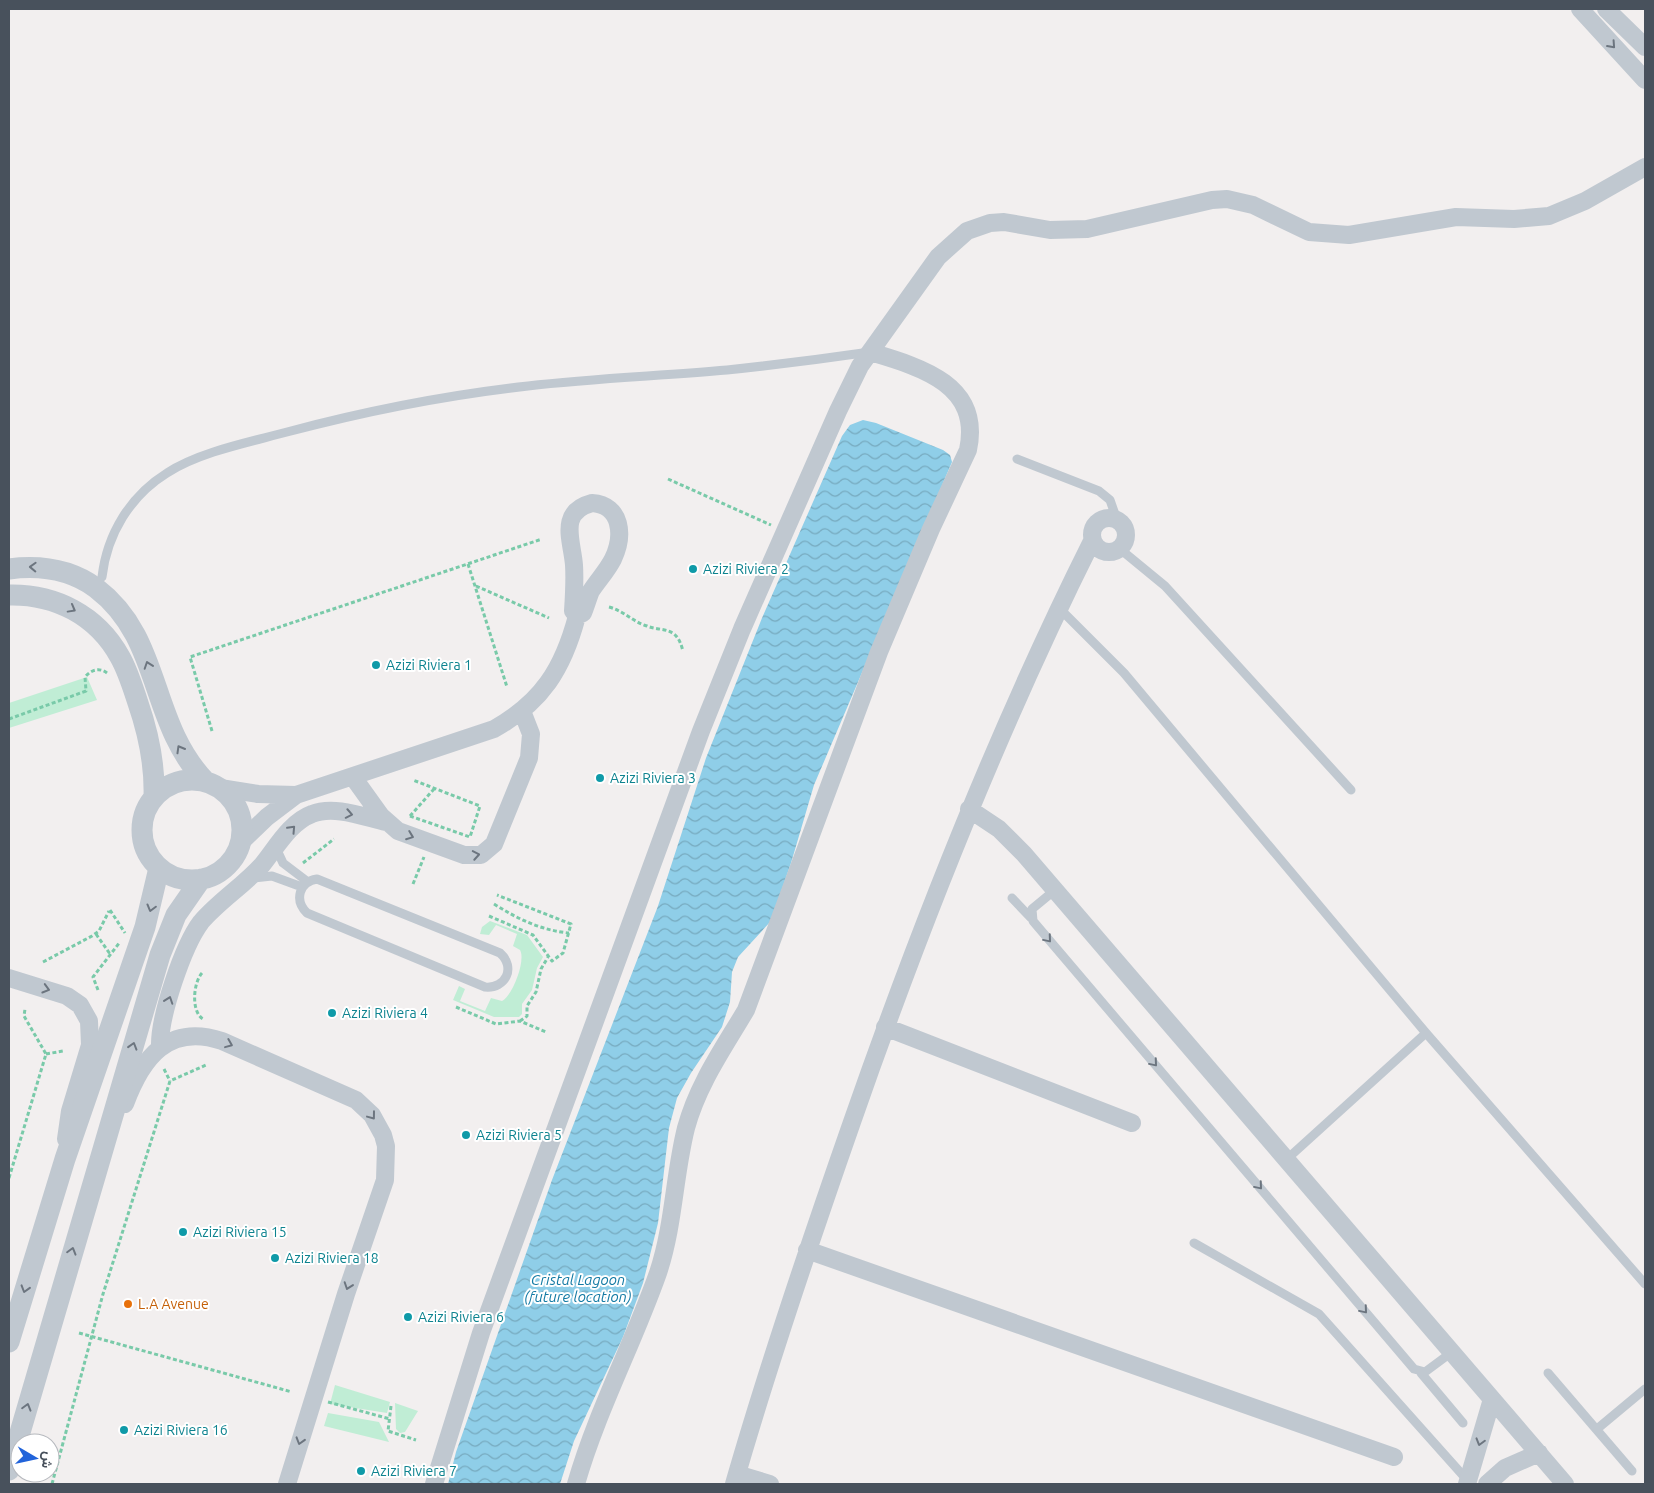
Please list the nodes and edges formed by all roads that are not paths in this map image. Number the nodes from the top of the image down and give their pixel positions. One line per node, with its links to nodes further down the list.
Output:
1 (1580, 9): 4 (street, one-way to 4)
2 (1606, 9): 3 (street)
3 (1645, 47)
4 (1645, 80)
5 (1645, 166): 6 (street)
6 (870, 352): 12 (lane); 59 (street); 60 (street)
7 (1016, 459): 8 (lane)
8 (1117, 520): 9 (street); 10 (street)
9 (1092, 541): 10 (street); 14 (street)
10 (1120, 549): 19 (lane)
11 (9, 569): 18 (street, one-way to 11)
12 (102, 577)
13 (9, 595): 21 (street, one-way to 21)
14 (1058, 608): 22 (street); 35 (lane)
15 (577, 616): 15 (street); 16 (street)
16 (522, 711): 17 (street); 23 (street, one-way to 16)
17 (353, 777): 20 (street); 23 (street)
18 (212, 785): 20 (street); 21 (street); 24 (street)
19 (1351, 790)
20 (296, 795): 24 (street)
21 (154, 797): 26 (street)
22 (969, 809): 30 (street); 34 (street)
23 (386, 822): 25 (street, one-way to 23)
24 (240, 842): 27 (street)
25 (276, 848): 28 (street); 29 (lane)
26 (159, 868): 27 (street); 39 (street, one-way to 39)
27 (201, 879): 40 (street, one-way to 27)
28 (248, 880): 29 (lane); 36 (street, one-way to 28)
29 (305, 884): 29 (lane)
30 (1055, 890): 32 (lane); 38 (street)
31 (1012, 898): 32 (lane)
32 (1031, 918): 46 (lane, one-way to 46)
33 (9, 978): 39 (street, one-way to 39)
34 (885, 1027): 37 (street); 42 (street)
35 (1426, 1033): 38 (lane); 43 (lane)
36 (160, 1047): 40 (street); 58 (street, one-way to 58)
37 (1132, 1123)
38 (1287, 1158): 45 (street)
39 (65, 1159): 44 (street, one-way to 44)
40 (98, 1160): 54 (street, one-way to 40)
41 (1194, 1244): 57 (lane)
42 (807, 1250): 53 (street); 56 (street)
43 (1645, 1284)
44 (9, 1342)
45 (1452, 1352): 46 (lane); 49 (street)
46 (1421, 1373): 50 (lane)
47 (1548, 1373): 51 (lane)
48 (1645, 1389): 51 (lane)
49 (1492, 1399): 52 (street); 57 (street, one-way to 57)
50 (1462, 1423)
51 (1597, 1429): 55 (lane)
52 (1539, 1453): 62 (street); 63 (street)
53 (1394, 1457)
54 (9, 1470)
55 (1632, 1471)
56 (736, 1479): 61 (street)
57 (1468, 1483)
58 (287, 1484)
59 (434, 1484)
60 (576, 1484)
61 (770, 1484)
62 (1487, 1484)
63 (1565, 1484)

